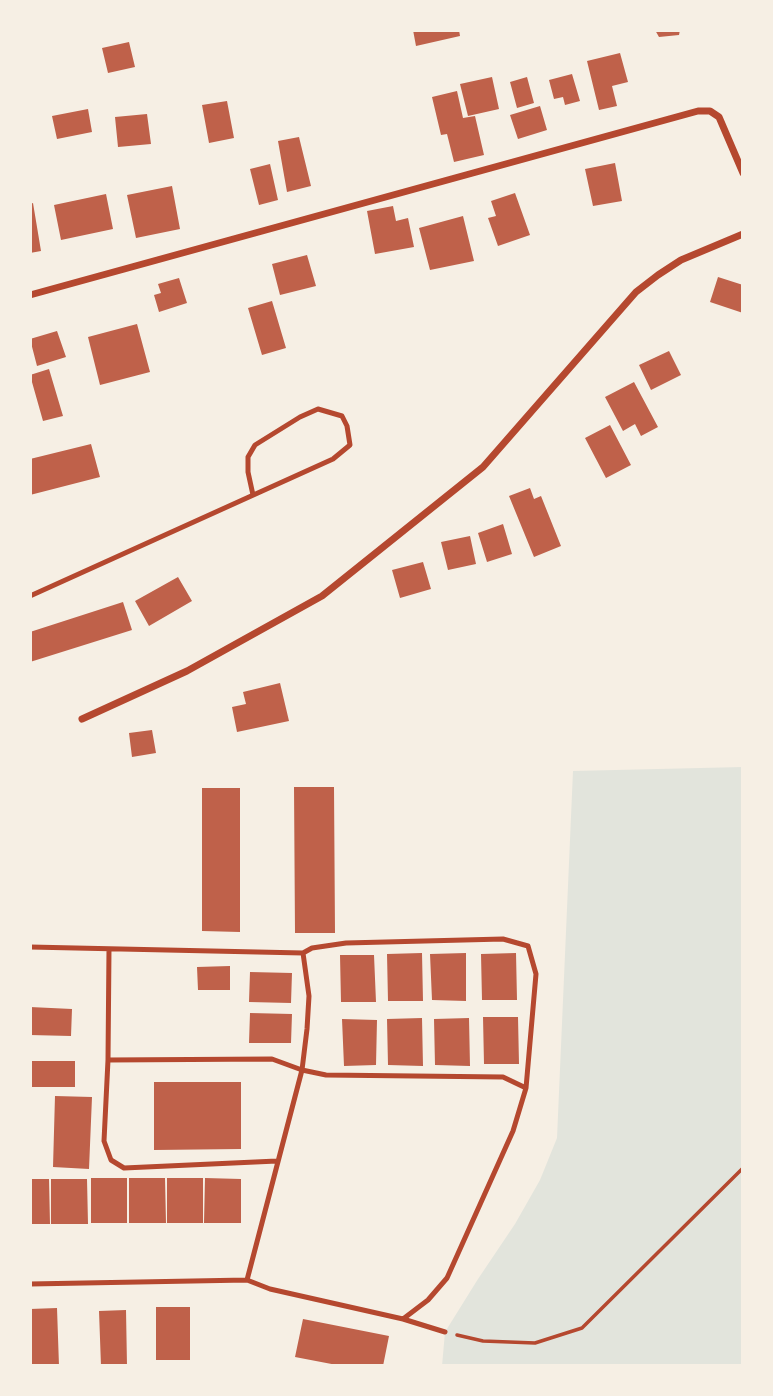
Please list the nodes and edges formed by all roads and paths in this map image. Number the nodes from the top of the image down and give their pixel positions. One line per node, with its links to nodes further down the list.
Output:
1 (743, 173): 3 (street)
2 (743, 234): 6 (street)
3 (30, 295)
4 (253, 495): 4 (lane); 5 (lane)
5 (30, 596)
6 (82, 719)
7 (30, 947): 8 (lane)
8 (109, 949): 9 (lane); 10 (lane)
9 (303, 953): 11 (lane); 12 (lane)
10 (108, 1060): 11 (lane); 13 (lane)
11 (302, 1070): 12 (lane); 13 (lane)
12 (526, 1088): 17 (lane)
13 (277, 1161): 15 (lane)
14 (743, 1168): 18 (path)
15 (247, 1280): 16 (lane); 17 (lane)
16 (30, 1284)
17 (403, 1319): 18 (lane)
18 (445, 1332)

